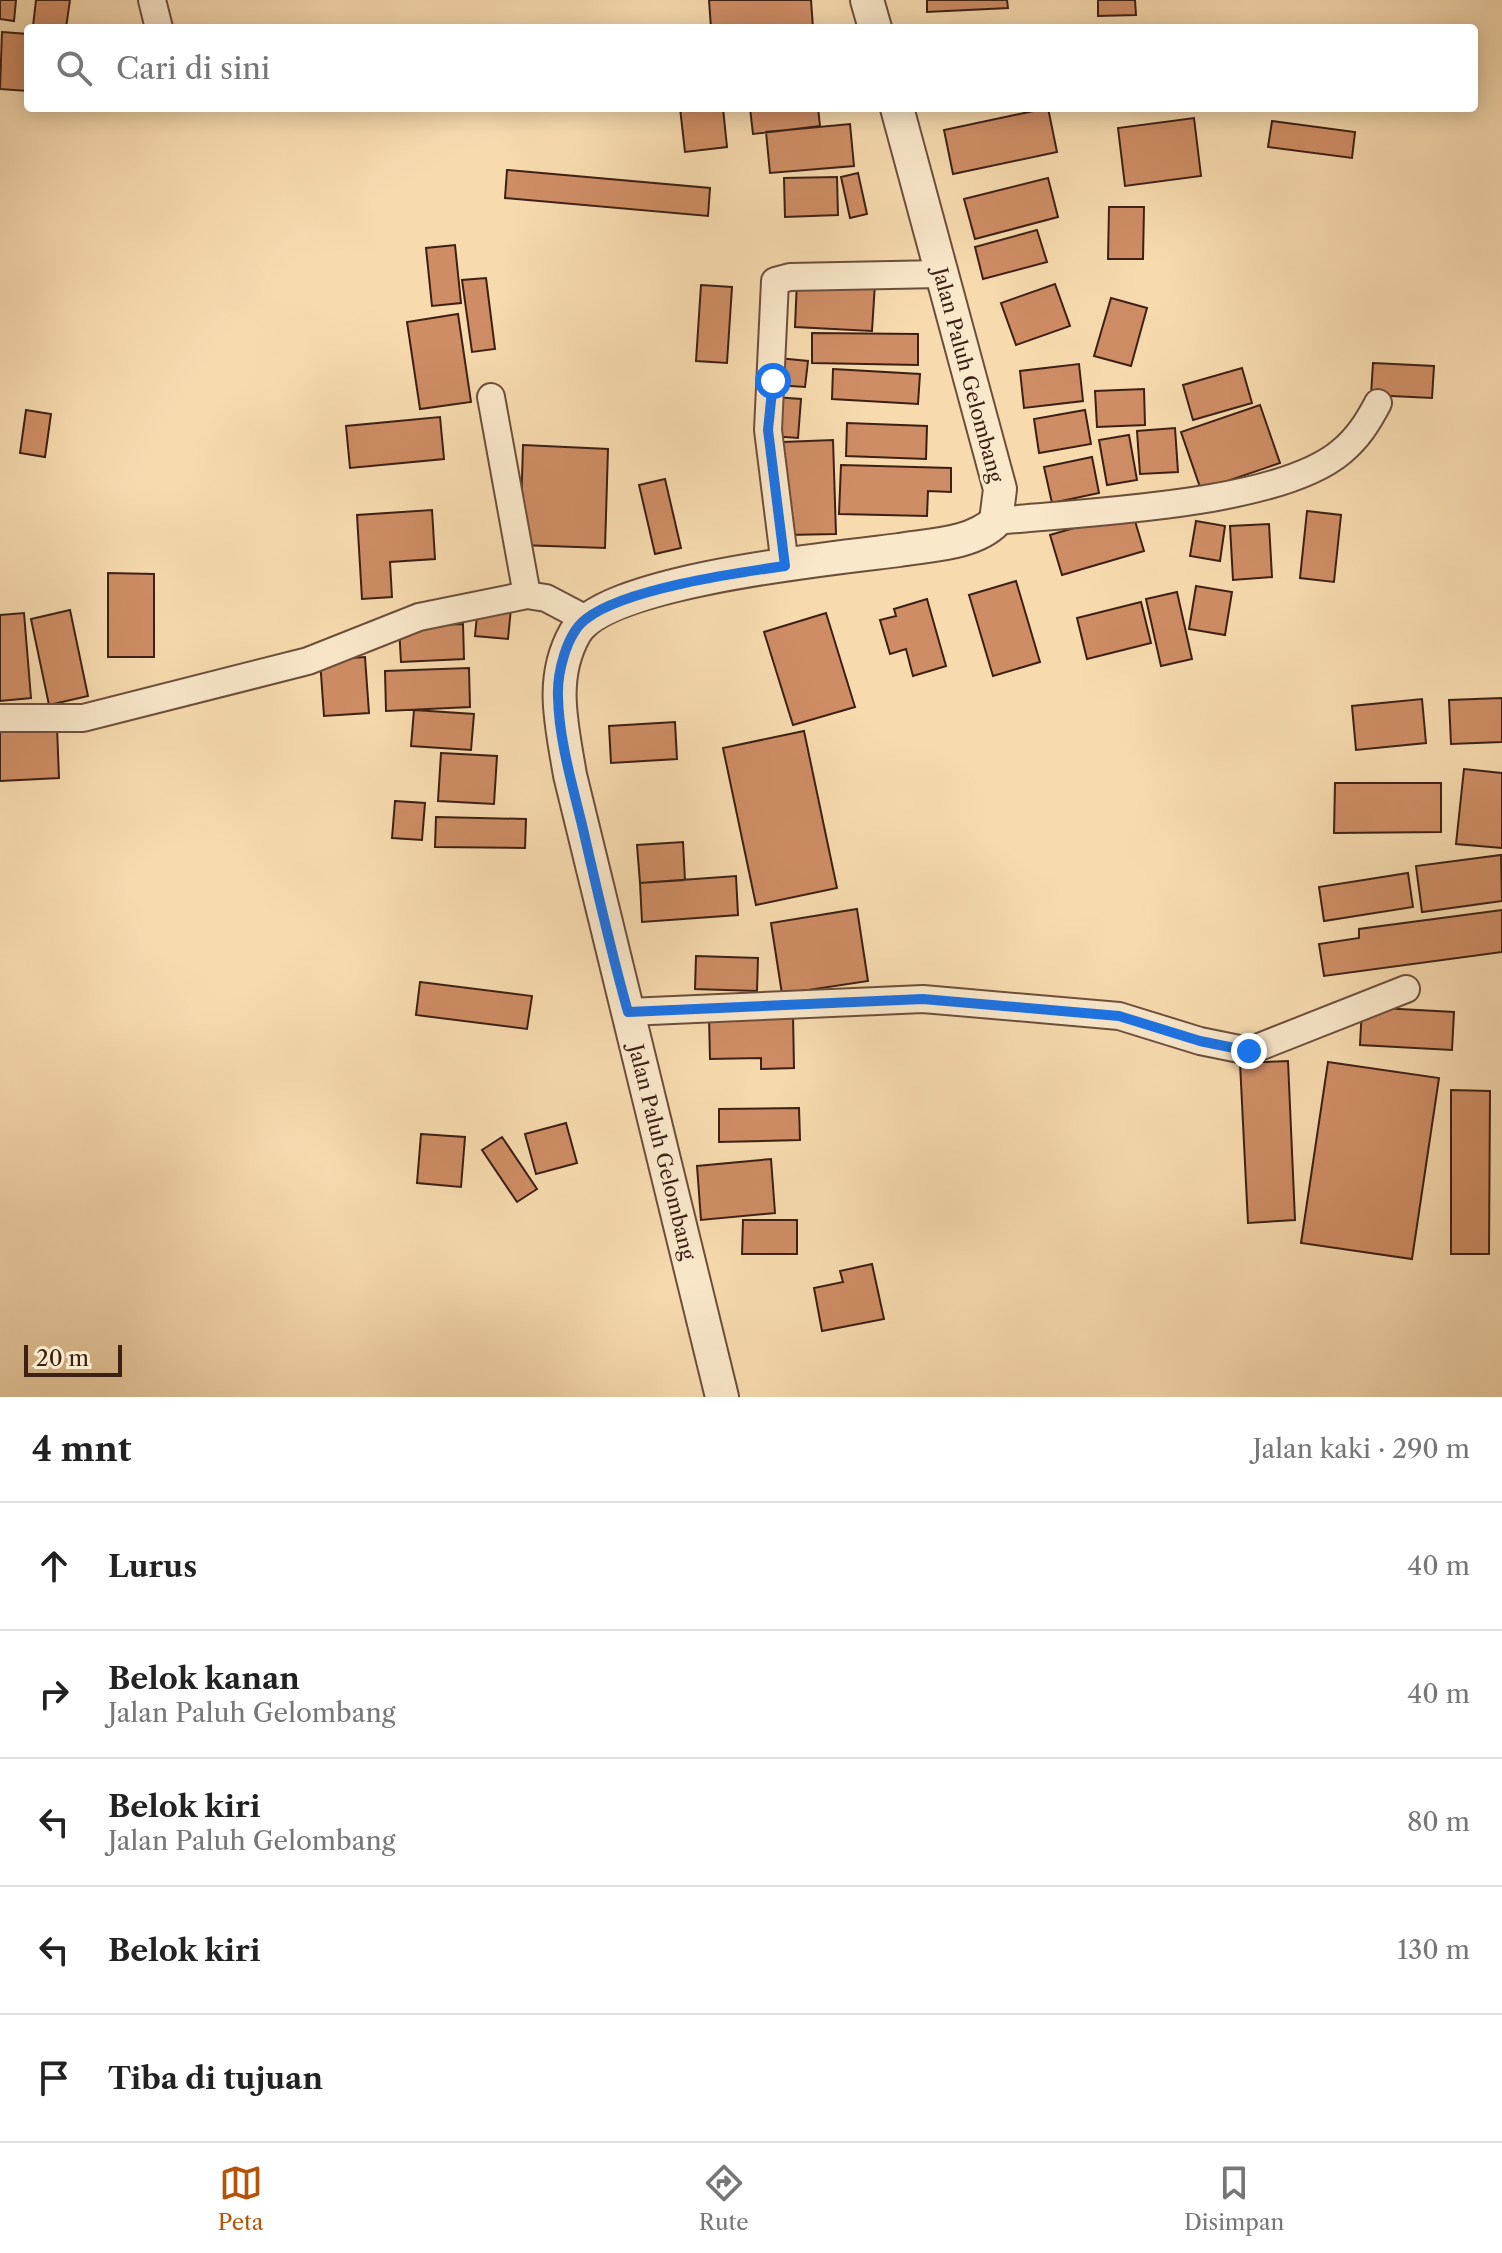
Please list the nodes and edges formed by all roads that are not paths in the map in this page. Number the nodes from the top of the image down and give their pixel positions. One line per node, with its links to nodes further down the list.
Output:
1 (152, 0): 3 (street)
2 (867, 0): 4 (street)
3 (158, 24)
4 (874, 24)
5 (898, 112): 6 (street, Jalan Paluh Gelombang)
6 (941, 274): 9 (street, Jalan Paluh Gelombang); 10 (street)
7 (491, 397): 11 (street)
8 (1378, 403): 9 (street)
9 (996, 521): 10 (street)
10 (785, 566): 12 (street)
11 (527, 595): 12 (street); 13 (street)
12 (586, 619): 15 (street, Jalan Paluh Gelombang)
13 (0, 718)
14 (1406, 989): 15 (street)
15 (628, 1012): 16 (street, Jalan Paluh Gelombang)
16 (722, 1397)

